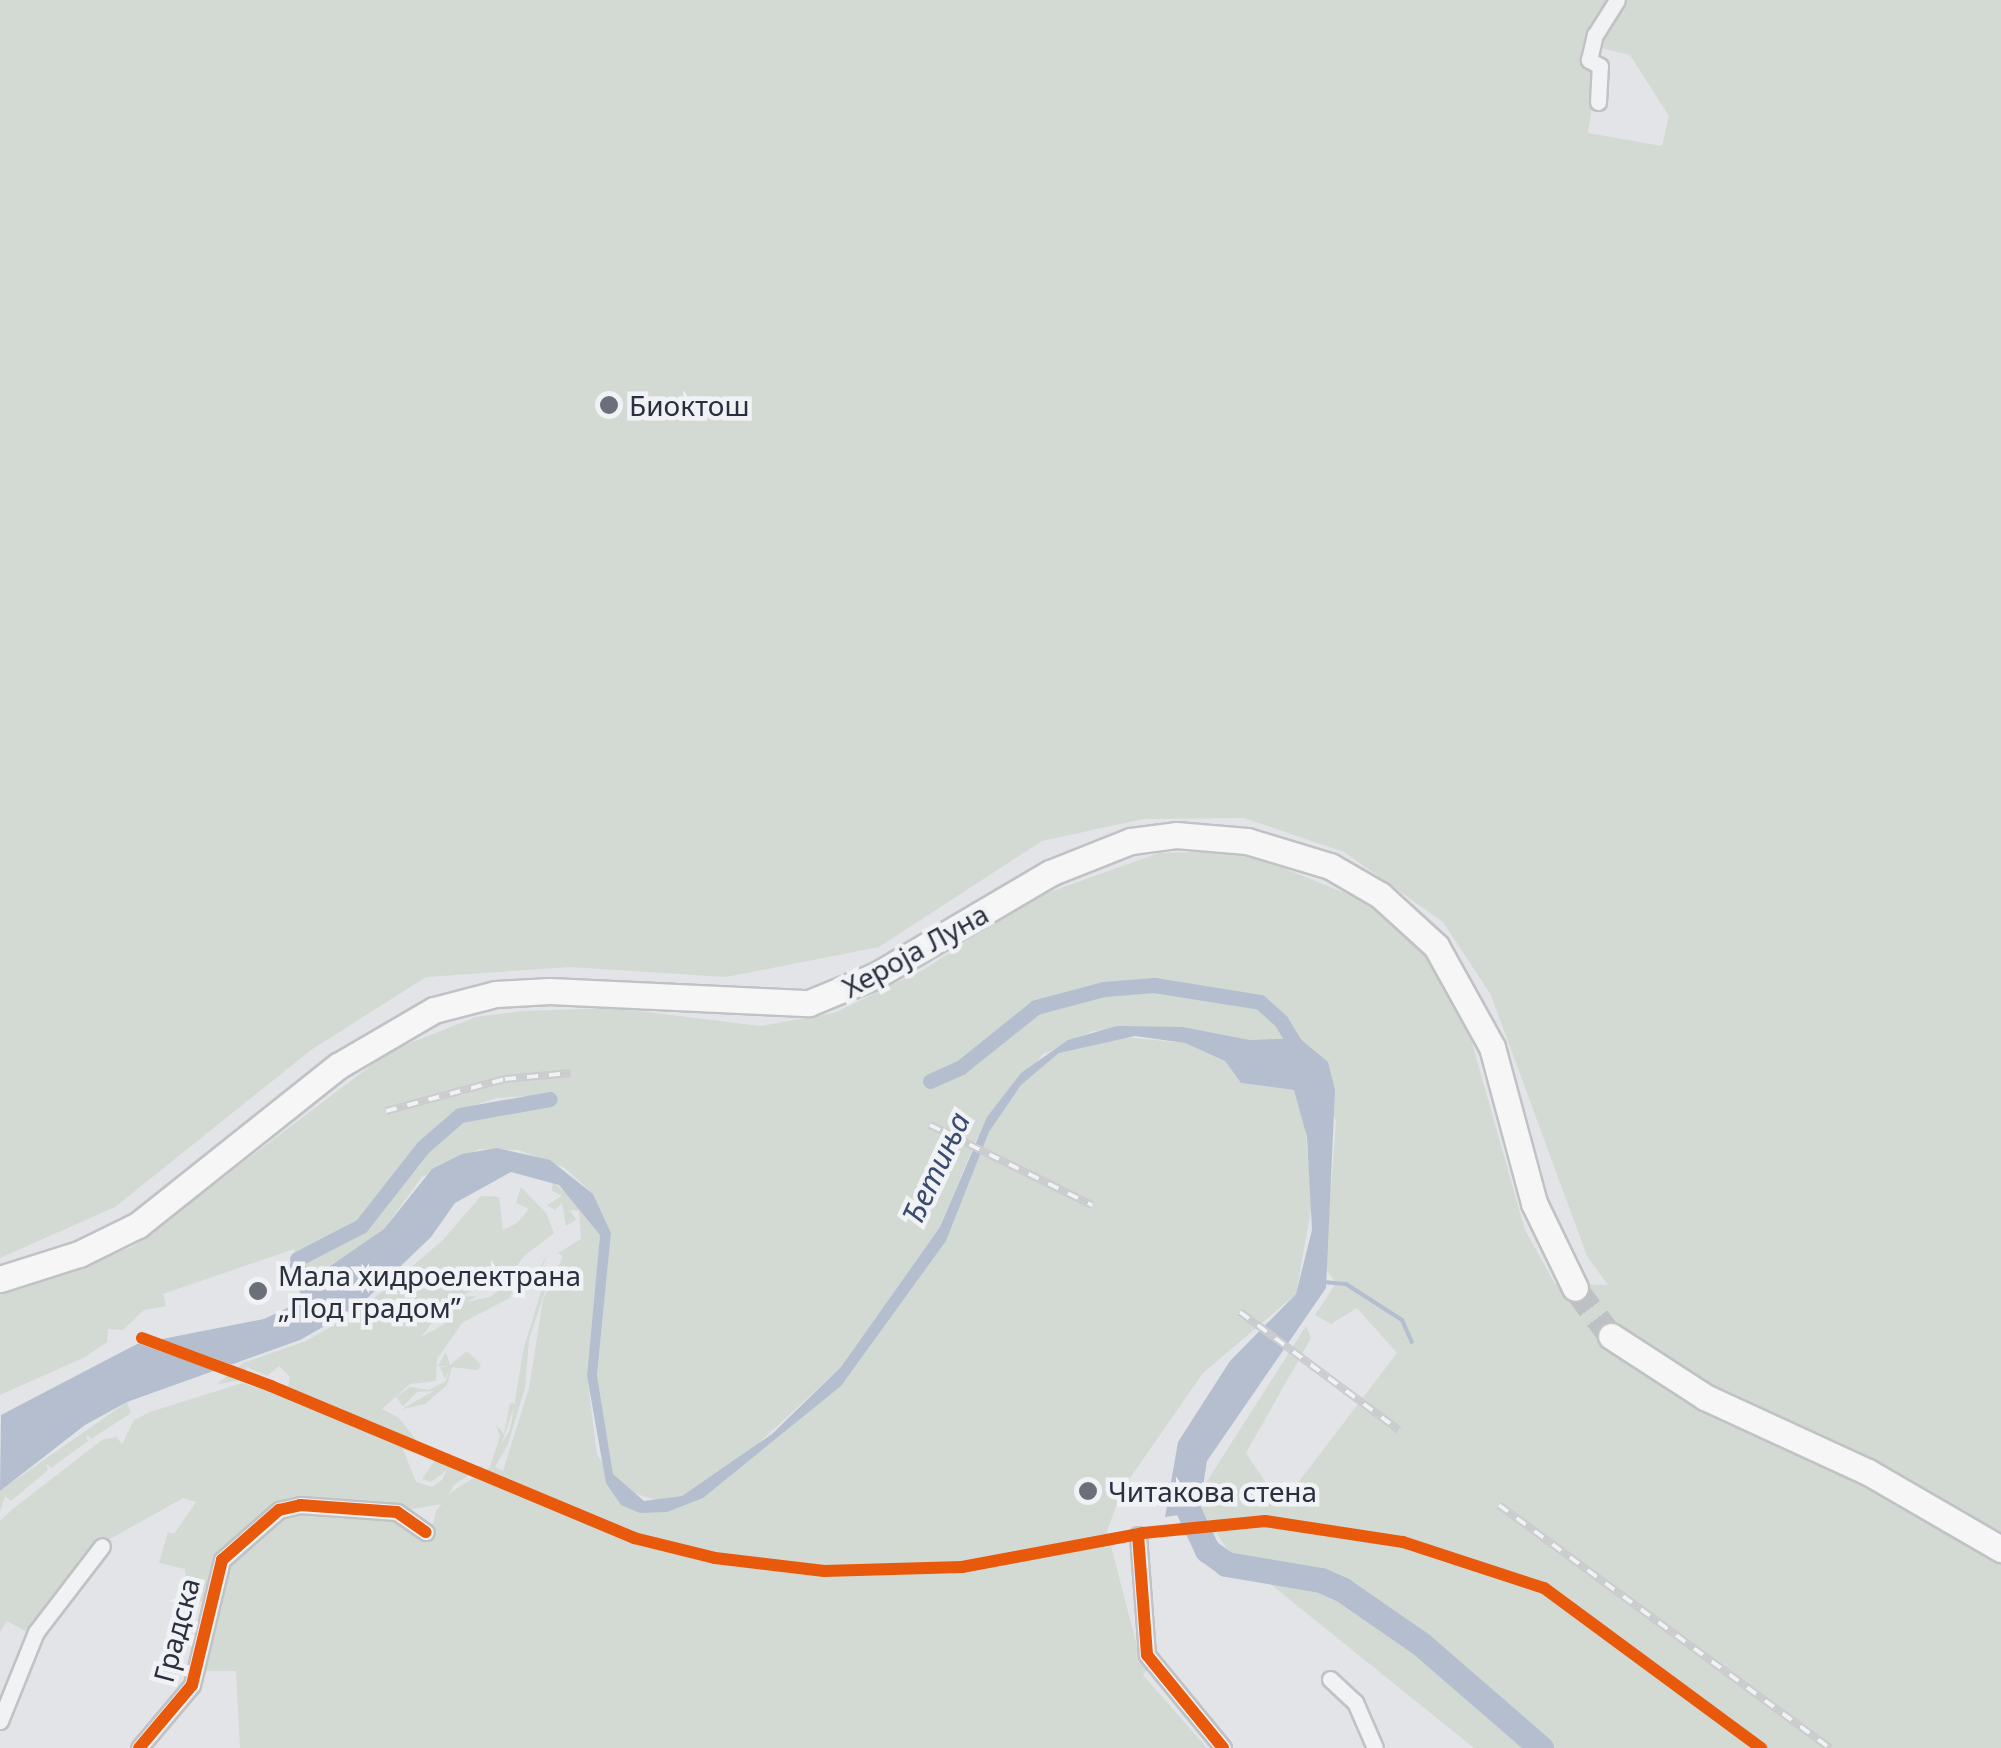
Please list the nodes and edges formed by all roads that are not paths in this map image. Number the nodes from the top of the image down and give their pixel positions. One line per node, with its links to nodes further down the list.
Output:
1 (1617, 0): 2 (street)
2 (1598, 102)
3 (0, 1279): 4 (main road, Хероја Луна)
4 (1575, 1288)
5 (1611, 1336): 9 (main road)
6 (426, 1532): 12 (street, Градска)
7 (1138, 1535): 13 (street)
8 (102, 1546): 11 (street)
9 (2001, 1549)
10 (1330, 1679): 14 (street)
11 (0, 1721)
12 (139, 1748)
13 (1223, 1748)
14 (1375, 1748)

